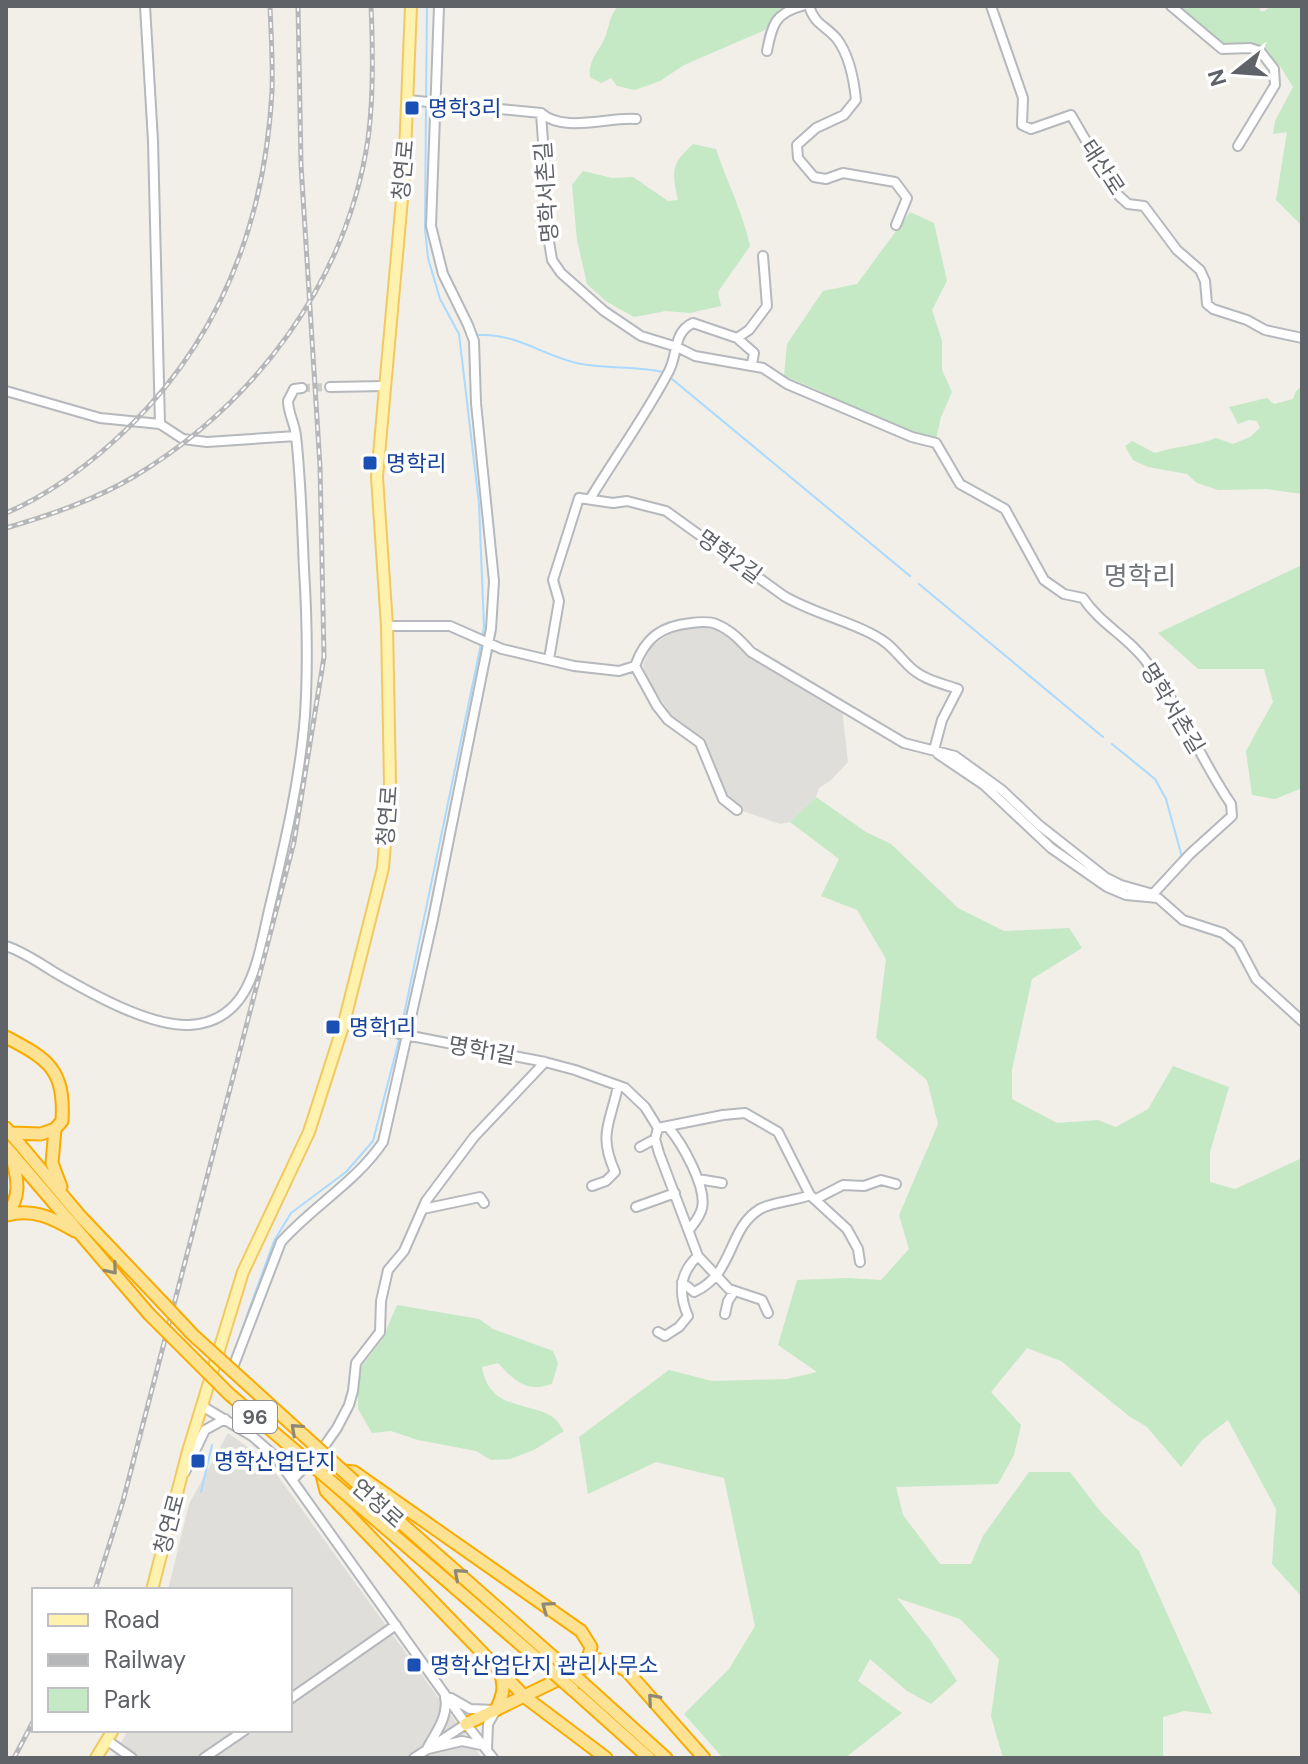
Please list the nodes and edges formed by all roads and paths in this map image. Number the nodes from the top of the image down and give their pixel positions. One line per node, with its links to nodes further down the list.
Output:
1 (145, 6): 24 (street)
2 (411, 6): 9 (main road, 청연로)
3 (439, 6): 10 (street)
4 (802, 6): 8 (street)
5 (809, 6): 14 (street)
6 (991, 6): 17 (street, 태산로)
7 (1171, 6): 13 (street)
8 (767, 51)
9 (408, 100): 10 (street, 명학서촌길); 20 (main road, 청연로)
10 (434, 102): 11 (street, 명학서촌길); 28 (street)
11 (541, 113): 12 (street, 명학서촌길); 18 (street, 명학서촌길)
12 (636, 119)
13 (1238, 146)
14 (896, 225)
15 (763, 256): 16 (street)
16 (737, 338): 18 (street); 19 (street)
17 (1302, 338)
18 (677, 347): 19 (street, 명학서촌길); 26 (street)
19 (752, 364): 33 (street, 명학서촌길)
20 (386, 386): 21 (street); 27 (main road, 청연로)
21 (330, 387)
22 (302, 388): 25 (street)
23 (6, 391): 24 (street)
24 (160, 424): 25 (street)
25 (296, 436): 34 (street)
26 (590, 499): 29 (street); 31 (street, 명학2길)
27 (387, 626): 28 (street); 36 (main road, 청연로)
28 (486, 642): 29 (street); 37 (street)
29 (549, 659): 30 (street)
30 (635, 666): 31 (street); 32 (street)
31 (934, 750): 33 (street)
32 (737, 810)
33 (1152, 896): 35 (street)
34 (6, 946)
35 (1302, 1021)
36 (344, 1023): 37 (street, 명학1길); 69 (main road, 청연로)
37 (405, 1036): 39 (street, 명학1길); 68 (street)
38 (6, 1037): 42 (highway)
39 (545, 1062): 40 (street, 명학1길); 55 (street)
40 (618, 1086): 41 (street, 명학1길); 50 (street)
41 (663, 1128): 44 (street); 47 (street, 명학1길); 52 (street)
42 (55, 1129): 43 (highway); 57 (highway)
43 (8, 1131): 57 (highway, 연청로 / 96)
44 (655, 1139): 45 (street); 51 (street)
45 (640, 1147)
46 (8, 1150): 56 (highway); 59 (highway, 연청로 / 96)
47 (698, 1179): 48 (street); 58 (street, 명학1길)
48 (722, 1183)
49 (896, 1184): 52 (street)
50 (592, 1186)
51 (675, 1193): 54 (street); 58 (street)
52 (813, 1197): 61 (street); 62 (street)
53 (484, 1203): 55 (street)
54 (636, 1207)
55 (423, 1209): 72 (street)
56 (6, 1215): 59 (highway)
57 (81, 1217): 68 (highway, 연청로 / 96, bridge)
58 (689, 1230): 60 (street)
59 (84, 1237): 71 (highway, 연청로 / 96, one-way to 71, bridge)
60 (698, 1256): 62 (street); 63 (street)
61 (860, 1262)
62 (717, 1277): 63 (street); 64 (street)
63 (682, 1282): 67 (street)
64 (734, 1292): 65 (street); 66 (street)
65 (768, 1313)
66 (725, 1314)
67 (658, 1332)
68 (232, 1370): 74 (highway, 연청로 / 96, one-way to 68, bridge)
69 (202, 1406): 70 (street); 73 (main road, 청연로)
70 (225, 1419): 72 (street); 73 (street)
71 (322, 1475): 78 (highway, 연청로 / 96, bridge); 79 (highway)
72 (293, 1479): 76 (street)
73 (181, 1480): 75 (main road, 청연로)
74 (378, 1496): 77 (highway, one-way to 74); 78 (highway, 연청로 / 96, one-way to 74)
75 (153, 1588)
76 (396, 1625): 81 (street); 83 (street)
77 (587, 1664): 82 (highway); 99 (highway, one-way to 77)
78 (554, 1665): 80 (highway, 연청로 / 96, bridge)
79 (498, 1668): 82 (highway); 84 (highway)
80 (578, 1687): 97 (highway, 연청로 / 96); 98 (highway, 연청로 / 96)
81 (444, 1693): 84 (street); 86 (street); 90 (street)
82 (525, 1697): 84 (highway); 85 (highway)
83 (292, 1698)
84 (496, 1710): 85 (highway); 86 (highway); 91 (street)
85 (542, 1712): 96 (highway)
86 (466, 1724): 90 (street); 91 (street)
87 (112, 1732): 89 (main road)
88 (242, 1732): 94 (street)
89 (108, 1741): 92 (main road); 93 (street)
90 (427, 1749): 91 (street); 95 (street)
91 (488, 1752)
92 (96, 1758)
93 (132, 1758)
94 (204, 1758)
95 (414, 1758)
96 (606, 1758)
97 (649, 1758)
98 (666, 1758)
99 (704, 1758)

